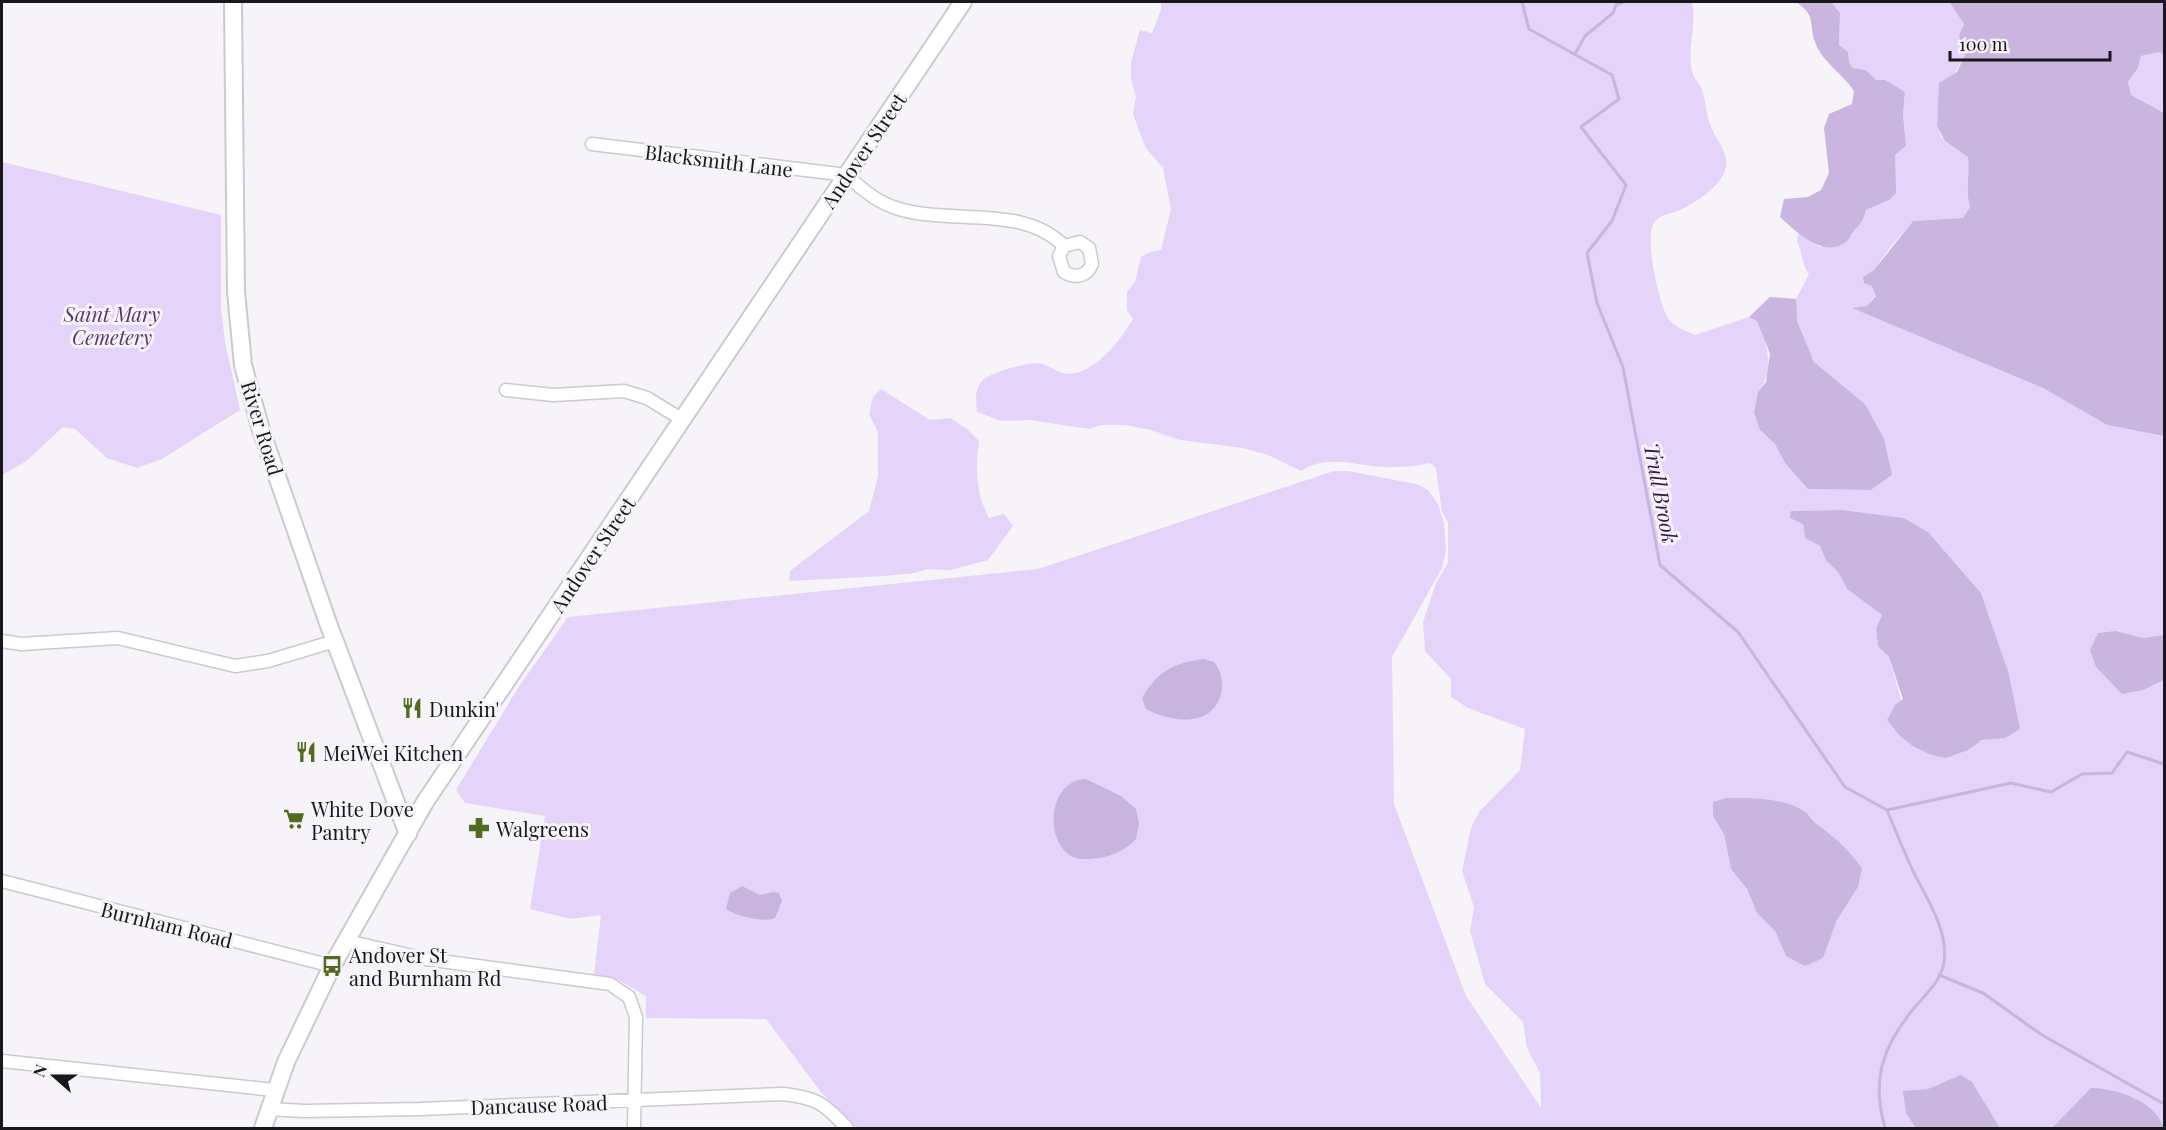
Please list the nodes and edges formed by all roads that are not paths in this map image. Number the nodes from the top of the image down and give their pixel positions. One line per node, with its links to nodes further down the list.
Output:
1 (233, 2): 9 (main road, River Road)
2 (961, 2): 4 (main road, Andover Street)
3 (592, 144): 4 (street, Blacksmith Lane)
4 (847, 175): 5 (street); 7 (main road, Andover Street)
5 (1064, 246)
6 (506, 390): 7 (street)
7 (683, 420): 10 (main road, Andover Street)
8 (2, 641): 9 (street)
9 (335, 641): 10 (main road, River Road)
10 (408, 834): 12 (main road, Andover Street)
11 (2, 882): 13 (street, Burnham Road)
12 (347, 941): 13 (main road, Andover Street); 16 (street)
13 (332, 966): 15 (main road, Andover Street)
14 (2, 1061): 15 (street)
15 (274, 1090): 17 (main road, Andover Street)
16 (634, 1100): 17 (street, Dancause Road); 19 (street); 20 (street, Dancause Road)
17 (268, 1109): 18 (main road, Andover Street)
18 (263, 1128)
19 (634, 1128)
20 (847, 1128)

